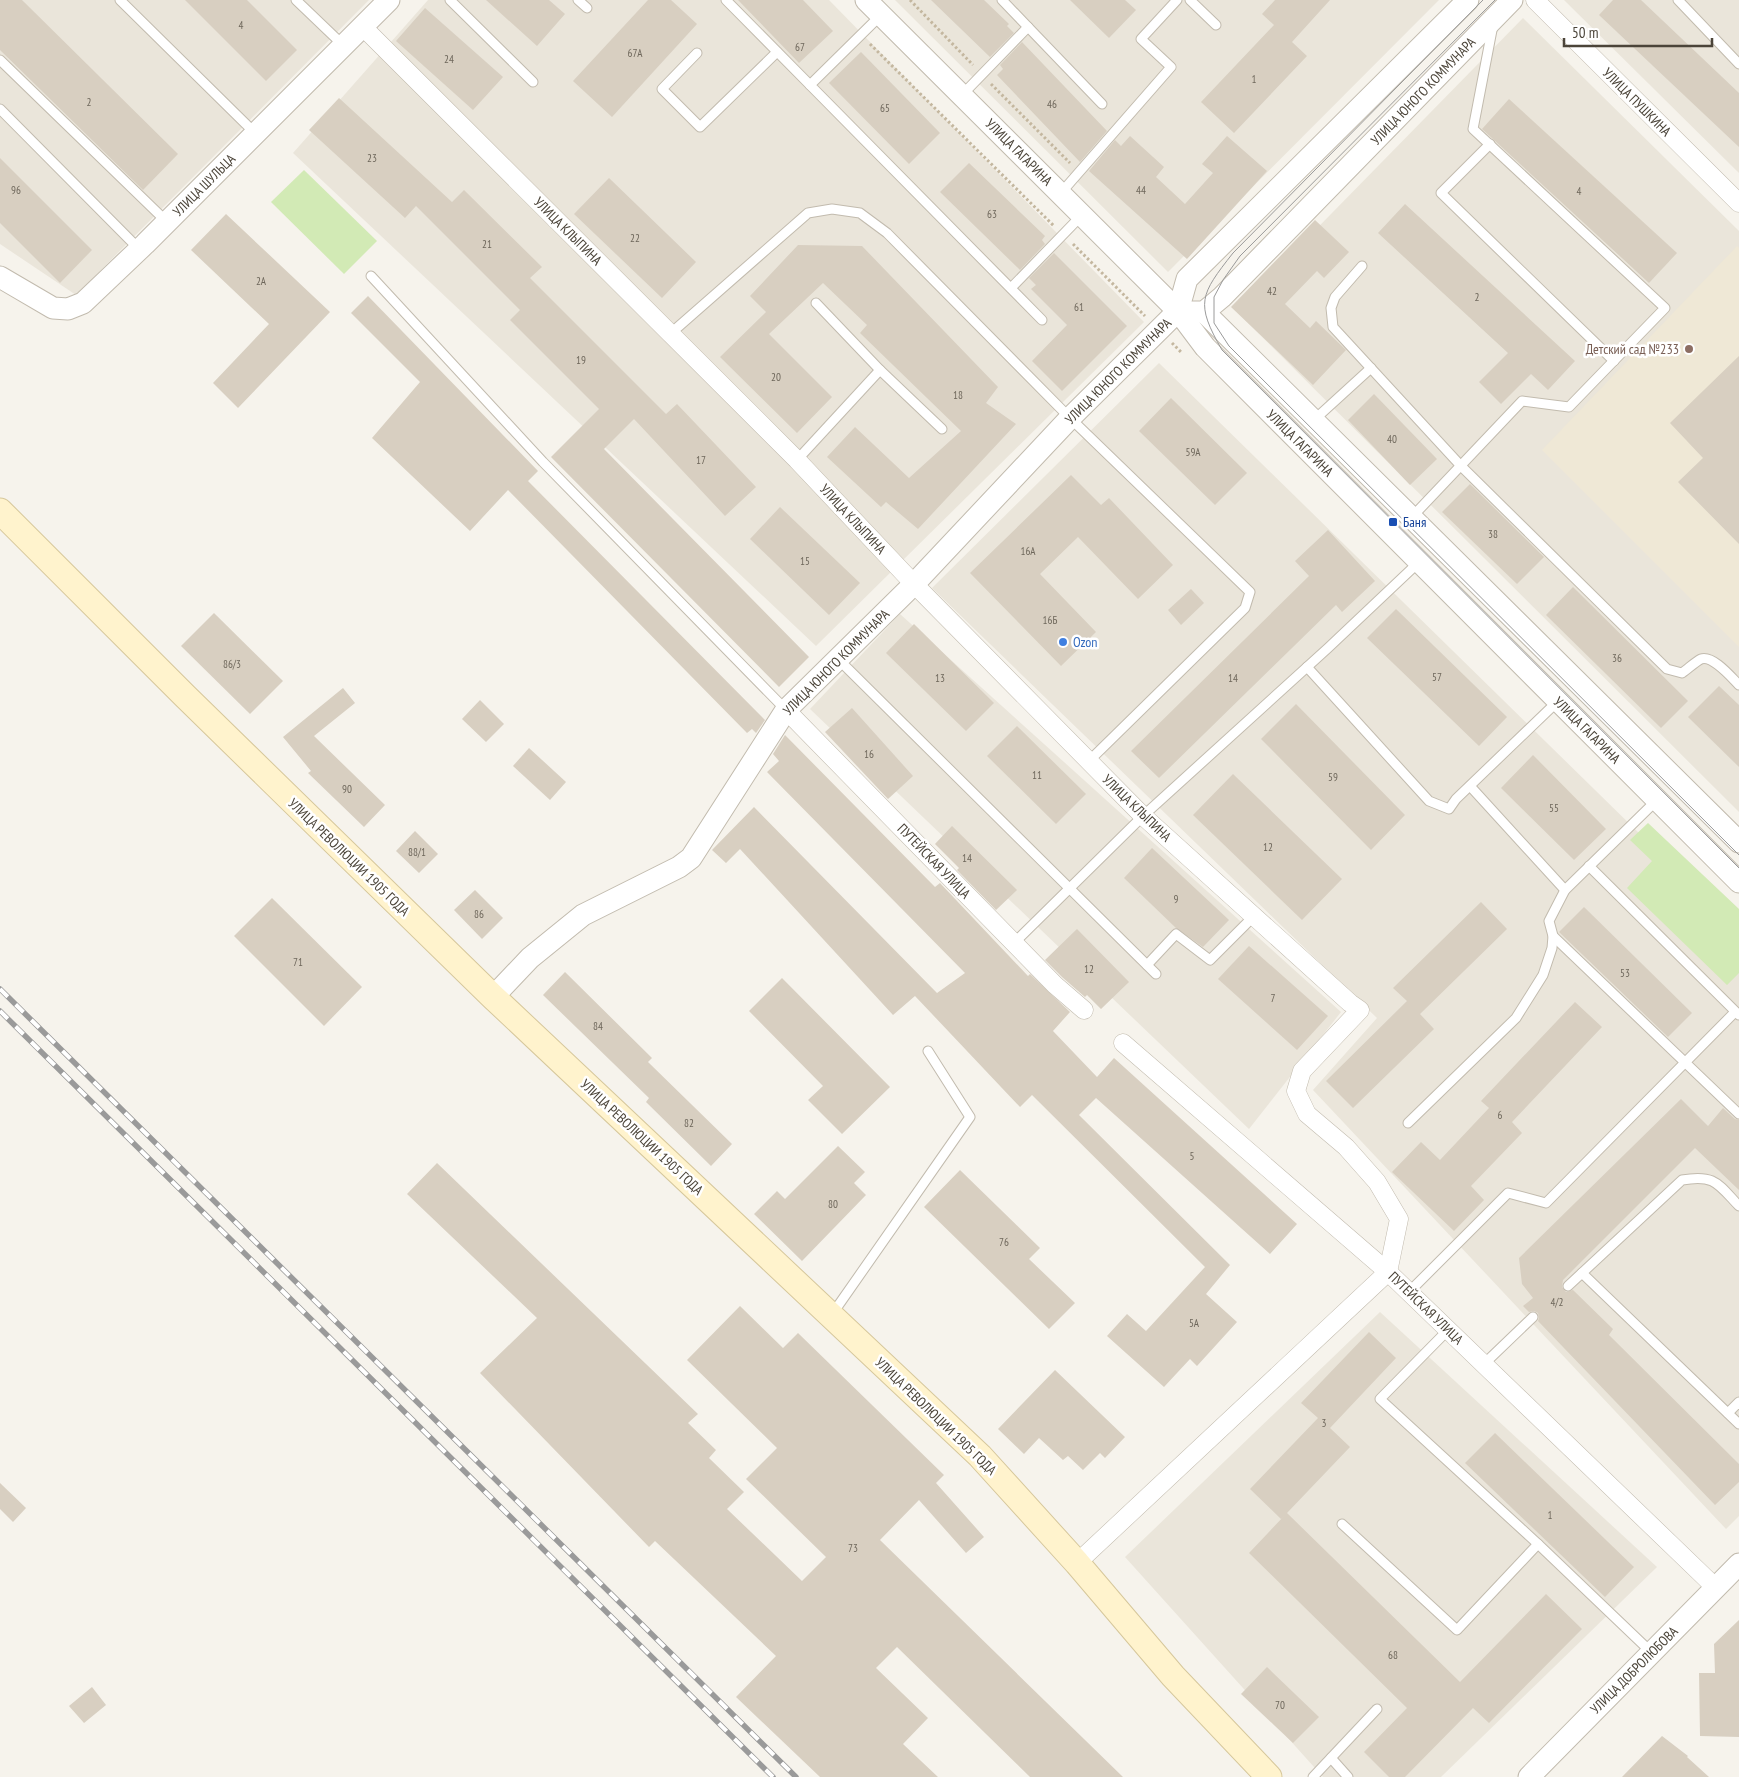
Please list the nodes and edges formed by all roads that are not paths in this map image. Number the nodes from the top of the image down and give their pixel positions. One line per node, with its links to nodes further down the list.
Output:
1 (120, 0): 31 (lane)
2 (296, 0): 21 (lane)
3 (389, 0): 19 (street, УЛИЦА ШУЛЬЦА)
4 (450, 0): 26 (lane)
5 (578, 0): 15 (lane)
6 (726, 0): 22 (lane)
7 (866, 0): 16 (street, УЛИЦА ГАГАРИНА)
8 (1002, 0): 20 (lane)
9 (1177, 0): 33 (lane)
10 (1190, 0): 18 (lane)
11 (1468, 0): 43 (street, УЛИЦА ЮНОГО КОММУНАРА)
12 (1512, 0): 17 (street, УЛИЦА ЮНОГО КОММУНАРА)
13 (1534, 0): 34 (street, УЛИЦА ПУШКИНА)
14 (1678, 0): 25 (lane)
15 (587, 8)
16 (881, 15): 27 (lane); 28 (street, УЛИЦА ГАГАРИНА)
17 (1494, 19): 32 (lane); 44 (street, УЛИЦА ЮНОГО КОММУНАРА)
18 (1216, 25)
19 (363, 27): 21 (street, УЛИЦА ШУЛЬЦА); 46 (street, УЛИЦА КЛЫПИНА)
20 (1028, 27): 28 (lane); 29 (lane)
21 (343, 46): 31 (street, УЛИЦА ШУЛЬЦА)
22 (777, 52): 23 (lane); 27 (lane)
23 (697, 53)
24 (0, 60): 36 (lane)
25 (1739, 64)
26 (533, 82)
27 (810, 85): 41 (lane)
28 (962, 95): 33 (street, УЛИЦА ГАГАРИНА)
29 (1102, 104)
30 (0, 109): 37 (lane)
31 (256, 134): 36 (street, УЛИЦА ШУЛЬЦА)
32 (1490, 144): 47 (lane); 47 (lane)
33 (1060, 194): 35 (street, УЛИЦА ГАГАРИНА)
34 (1739, 203)
35 (1083, 213): 41 (lane); 43 (street, УЛИЦА ГАГАРИНА)
36 (167, 222): 37 (street, УЛИЦА ШУЛЬЦА)
37 (139, 250): 40 (street, УЛИЦА ШУЛЬЦА)
38 (1362, 266): 48 (lane)
39 (371, 276): 63 (lane)
40 (0, 277)
41 (1011, 288): 45 (lane)
42 (816, 303): 49 (lane)
43 (1178, 311): 44 (street, УЛИЦА ЮНОГО КОММУНАРА); 50 (street, УЛИЦА ЮНОГО КОММУНАРА); 57 (street, УЛИЦА ГАГАРИНА)
44 (1204, 312): 51 (street, УЛИЦА ГАГАРИНА)
45 (1042, 320)
46 (670, 334): 50 (lane); 53 (street, УЛИЦА КЛЫПИНА)
47 (1614, 361): 54 (lane)
48 (1371, 368): 51 (lane); 54 (lane)
49 (880, 370): 52 (lane); 53 (lane)
50 (1070, 418): 58 (street, УЛИЦА ЮНОГО КОММУНАРА); 64 (lane)
51 (1314, 420): 56 (street, УЛИЦА ГАГАРИНА)
52 (942, 430)
53 (797, 460): 58 (street, УЛИЦА КЛЫПИНА)
54 (1461, 466): 56 (lane); 61 (lane)
55 (0, 511): 78 (main road, УЛИЦА РЕВОЛЮЦИИ 1905 ГОДА)
56 (1412, 517): 68 (street, УЛИЦА ГАГАРИНА)
57 (1419, 562): 60 (lane); 62 (street, УЛИЦА ГАГАРИНА)
58 (914, 584): 59 (street, УЛИЦА ЮНОГО КОММУНАРА); 64 (street, УЛИЦА КЛЫПИНА)
59 (838, 659): 63 (street, УЛИЦА ЮНОГО КОММУНАРА); 71 (lane)
60 (1307, 666): 65 (lane); 67 (lane)
61 (1739, 685)
62 (1558, 700): 65 (lane); 66 (street, УЛИЦА ГАГАРИНА)
63 (786, 710): 75 (street, ПУТЕЙСКАЯ УЛИЦА); 78 (street, УЛИЦА ЮНОГО КОММУНАРА)
64 (1089, 761): 67 (street, УЛИЦА КЛЫПИНА)
65 (1470, 786): 72 (lane)
66 (1657, 800): 69 (lane); 70 (street, УЛИЦА ГАГАРИНА)
67 (1142, 816): 71 (lane); 73 (street, УЛИЦА КЛЫПИНА)
68 (1739, 842)
69 (1589, 866): 72 (lane); 80 (lane)
70 (1739, 882)
71 (1070, 889): 75 (lane); 76 (lane)
72 (1565, 890): 74 (lane)
73 (1254, 916): 76 (lane); 87 (street, УЛИЦА КЛЫПИНА)
74 (1553, 936): 83 (lane); 85 (lane)
75 (1014, 943): 79 (street, ПУТЕЙСКАЯ УЛИЦА)
76 (1147, 965): 77 (lane)
77 (1156, 974)
78 (493, 997): 91 (main road, УЛИЦА РЕВОЛЮЦИИ 1905 ГОДА)
79 (1084, 1010)
80 (1737, 1013): 83 (lane)
81 (1123, 1043): 87 (street, ПУТЕЙСКАЯ УЛИЦА)
82 (928, 1051): 91 (lane)
83 (1685, 1062): 84 (lane); 90 (lane)
84 (1739, 1114)
85 (1408, 1123)
86 (1739, 1206): 88 (lane)
87 (1388, 1272): 90 (street, ПУТЕЙСКАЯ УЛИЦА); 100 (street)
88 (1582, 1273): 89 (lane); 96 (lane)
89 (1568, 1286)
90 (1409, 1292): 93 (street, ПУТЕЙСКАЯ УЛИЦА)
91 (831, 1316): 100 (main road, УЛИЦА РЕВОЛЮЦИИ 1905 ГОДА)
92 (1533, 1317): 94 (lane)
93 (1448, 1330): 94 (street, ПУТЕЙСКАЯ УЛИЦА); 99 (lane)
94 (1484, 1364): 102 (street, ПУТЕЙСКАЯ УЛИЦА)
95 (1739, 1402): 96 (lane)
96 (1728, 1413): 97 (lane)
97 (1739, 1424)
98 (1342, 1524): 99 (lane)
99 (1538, 1544): 103 (lane)
100 (1077, 1564): 106 (main road, УЛИЦА РЕВОЛЮЦИИ 1905 ГОДА)
101 (1739, 1564): 102 (street, УЛИЦА ДОБРОЛЮБОВА)
102 (1716, 1587): 103 (street, УЛИЦА ДОБРОЛЮБОВА)
103 (1652, 1652): 109 (street, УЛИЦА ДОБРОЛЮБОВА)
104 (1377, 1709): 105 (lane)
105 (1331, 1758): 107 (lane); 108 (lane)
106 (1269, 1777)
107 (1312, 1777)
108 (1348, 1777)
109 (1529, 1777)

